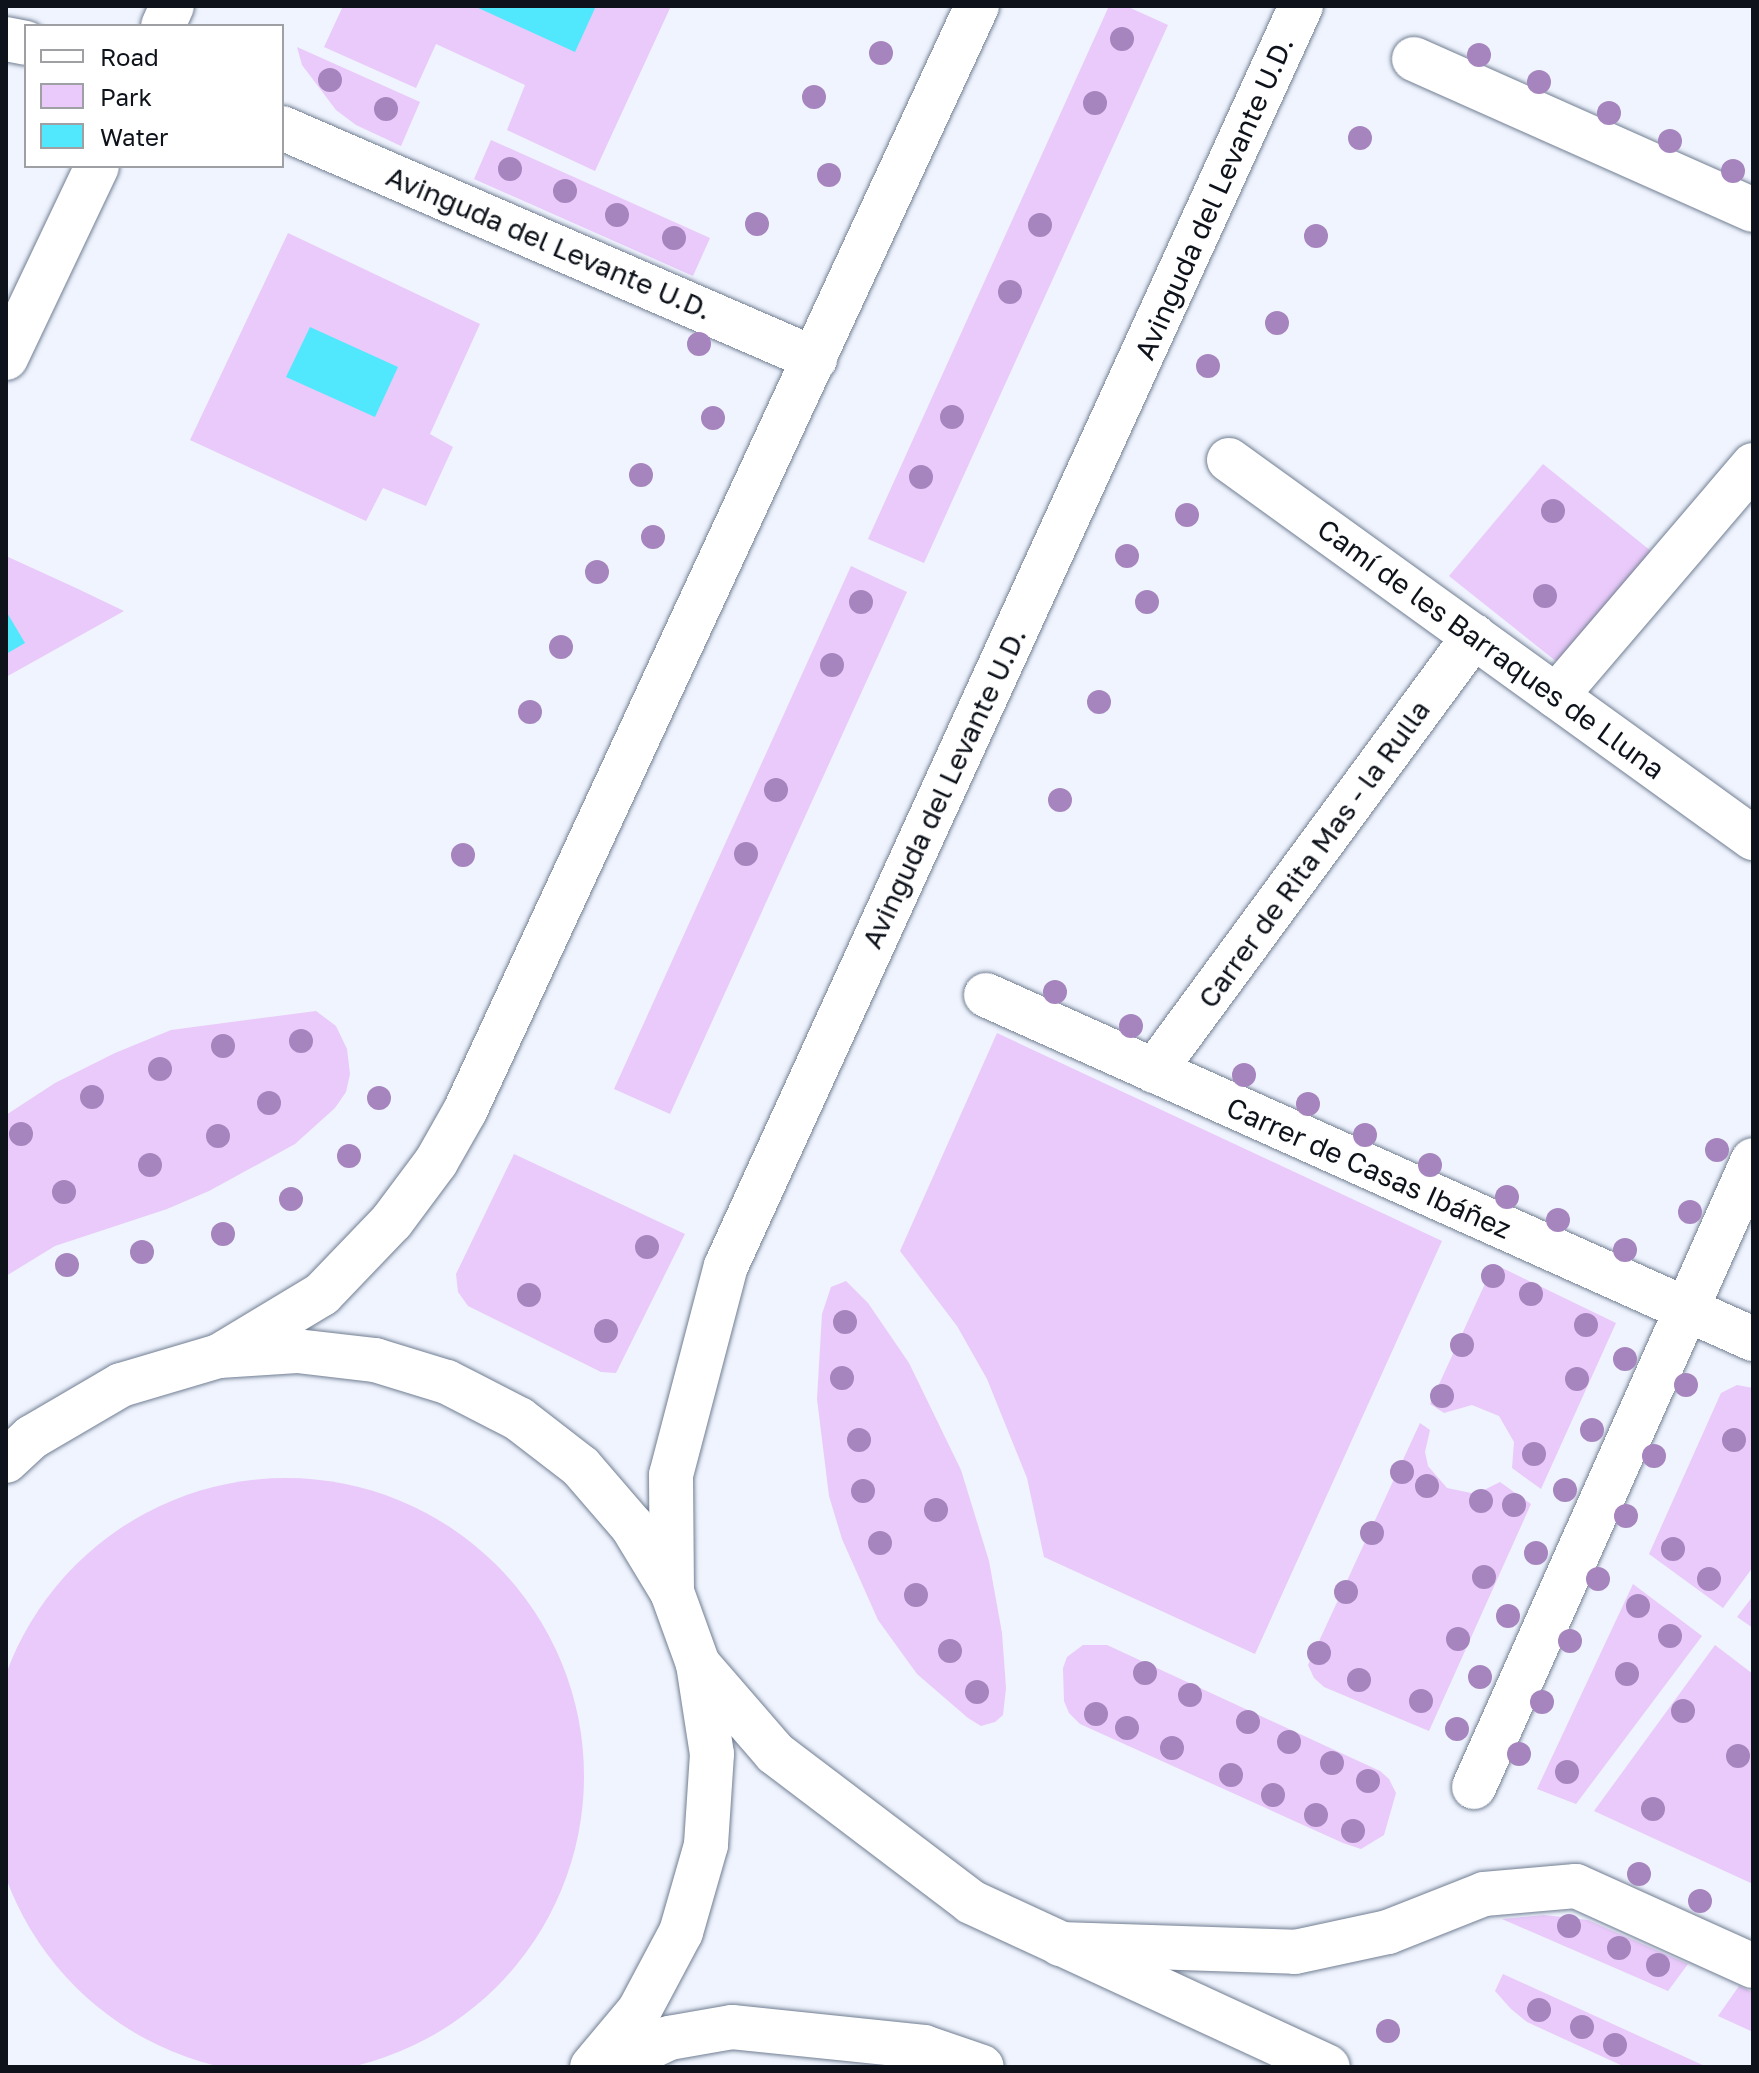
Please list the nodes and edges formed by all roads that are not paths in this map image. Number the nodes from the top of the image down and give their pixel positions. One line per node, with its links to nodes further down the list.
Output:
1 (977, 6): 8 (street)
2 (1301, 6): 21 (street, Avinguda del Levante U.D.)
3 (1414, 59): 6 (street)
4 (284, 129): 8 (street, Avinguda del Levante U.D.)
5 (96, 168): 7 (street)
6 (1753, 210)
7 (6, 358)
8 (815, 359): 19 (street)
9 (1229, 460): 11 (street, Camí de les Barraques de Lluna)
10 (1753, 465): 12 (street)
11 (1474, 636): 12 (street, Camí de les Barraques de Lluna); 15 (street, Carrer de Rita Mas - la Rulla)
12 (1556, 696): 13 (street, Camí de les Barraques de Lluna)
13 (1753, 838)
14 (986, 995): 15 (street, Carrer de Casas Ibáñez)
15 (1154, 1071): 17 (street, Carrer de Casas Ibáñez)
16 (1753, 1160): 17 (street)
17 (1684, 1308): 18 (street, Carrer de Casas Ibáñez); 23 (street)
18 (1753, 1339)
19 (219, 1356): 20 (street); 21 (street)
20 (6, 1461)
21 (672, 1592): 22 (street)
22 (698, 1664): 24 (street); 26 (street)
23 (1474, 1787)
24 (1060, 1944): 25 (street); 29 (street)
25 (1753, 1966)
26 (592, 2067)
27 (609, 2067): 28 (street)
28 (982, 2067)
29 (1328, 2067)

